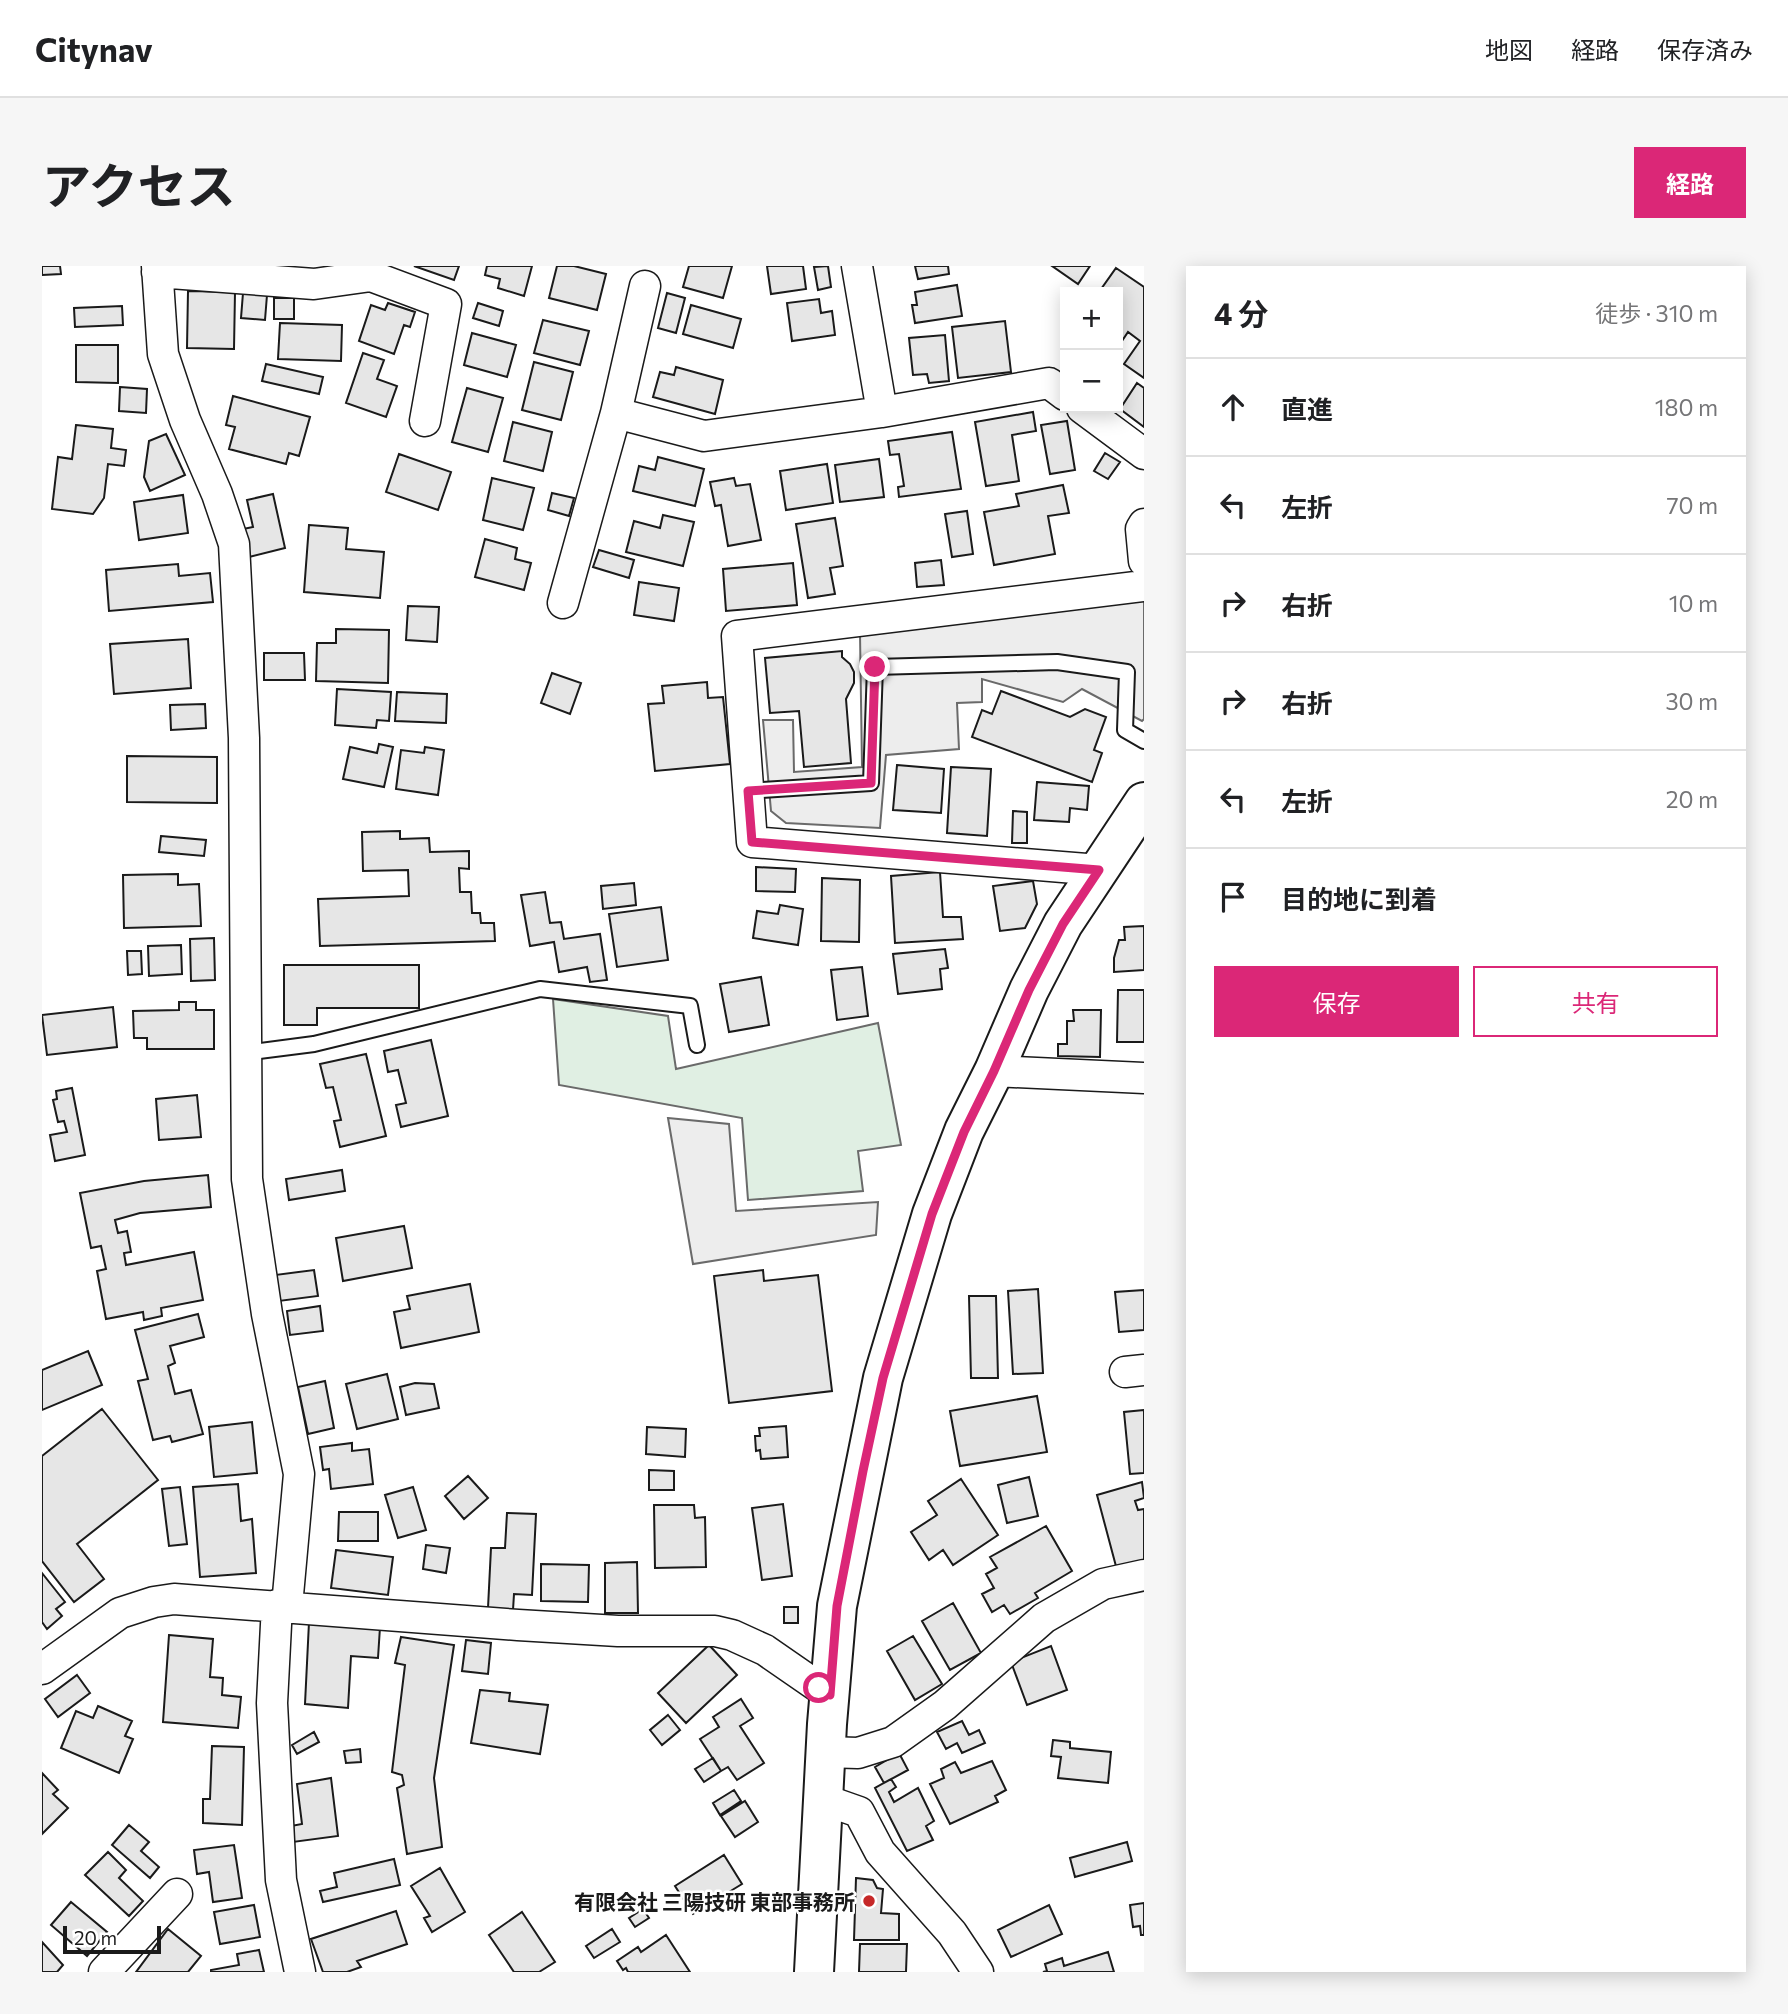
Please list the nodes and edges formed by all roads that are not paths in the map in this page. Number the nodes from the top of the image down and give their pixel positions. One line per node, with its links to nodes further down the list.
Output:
1 (857, 266): 5 (street)
2 (157, 269): 8 (street); 19 (street)
3 (645, 286): 6 (street)
4 (1060, 391): 5 (street)
5 (883, 412): 6 (street)
6 (616, 413): 13 (street)
7 (1089, 413): 9 (street)
8 (425, 421)
9 (1144, 454)
10 (1144, 524): 11 (street)
11 (1144, 561)
12 (1144, 586): 15 (street)
13 (564, 603)
14 (1144, 741): 15 (lane)
15 (748, 791): 17 (street)
16 (1144, 802): 17 (street)
17 (1099, 870): 20 (street)
18 (698, 1045): 19 (lane)
19 (244, 1053): 23 (street)
20 (994, 1071): 21 (street); 25 (street)
21 (1144, 1078)
22 (1144, 1574): 26 (street)
23 (282, 1606): 24 (street); 25 (street); 30 (street)
24 (42, 1668)
25 (830, 1695): 26 (street)
26 (825, 1752): 27 (street)
27 (822, 1799): 31 (street); 32 (street)
28 (177, 1894): 29 (street)
29 (104, 1972)
30 (300, 1972)
31 (814, 1972)
32 (978, 1972)

